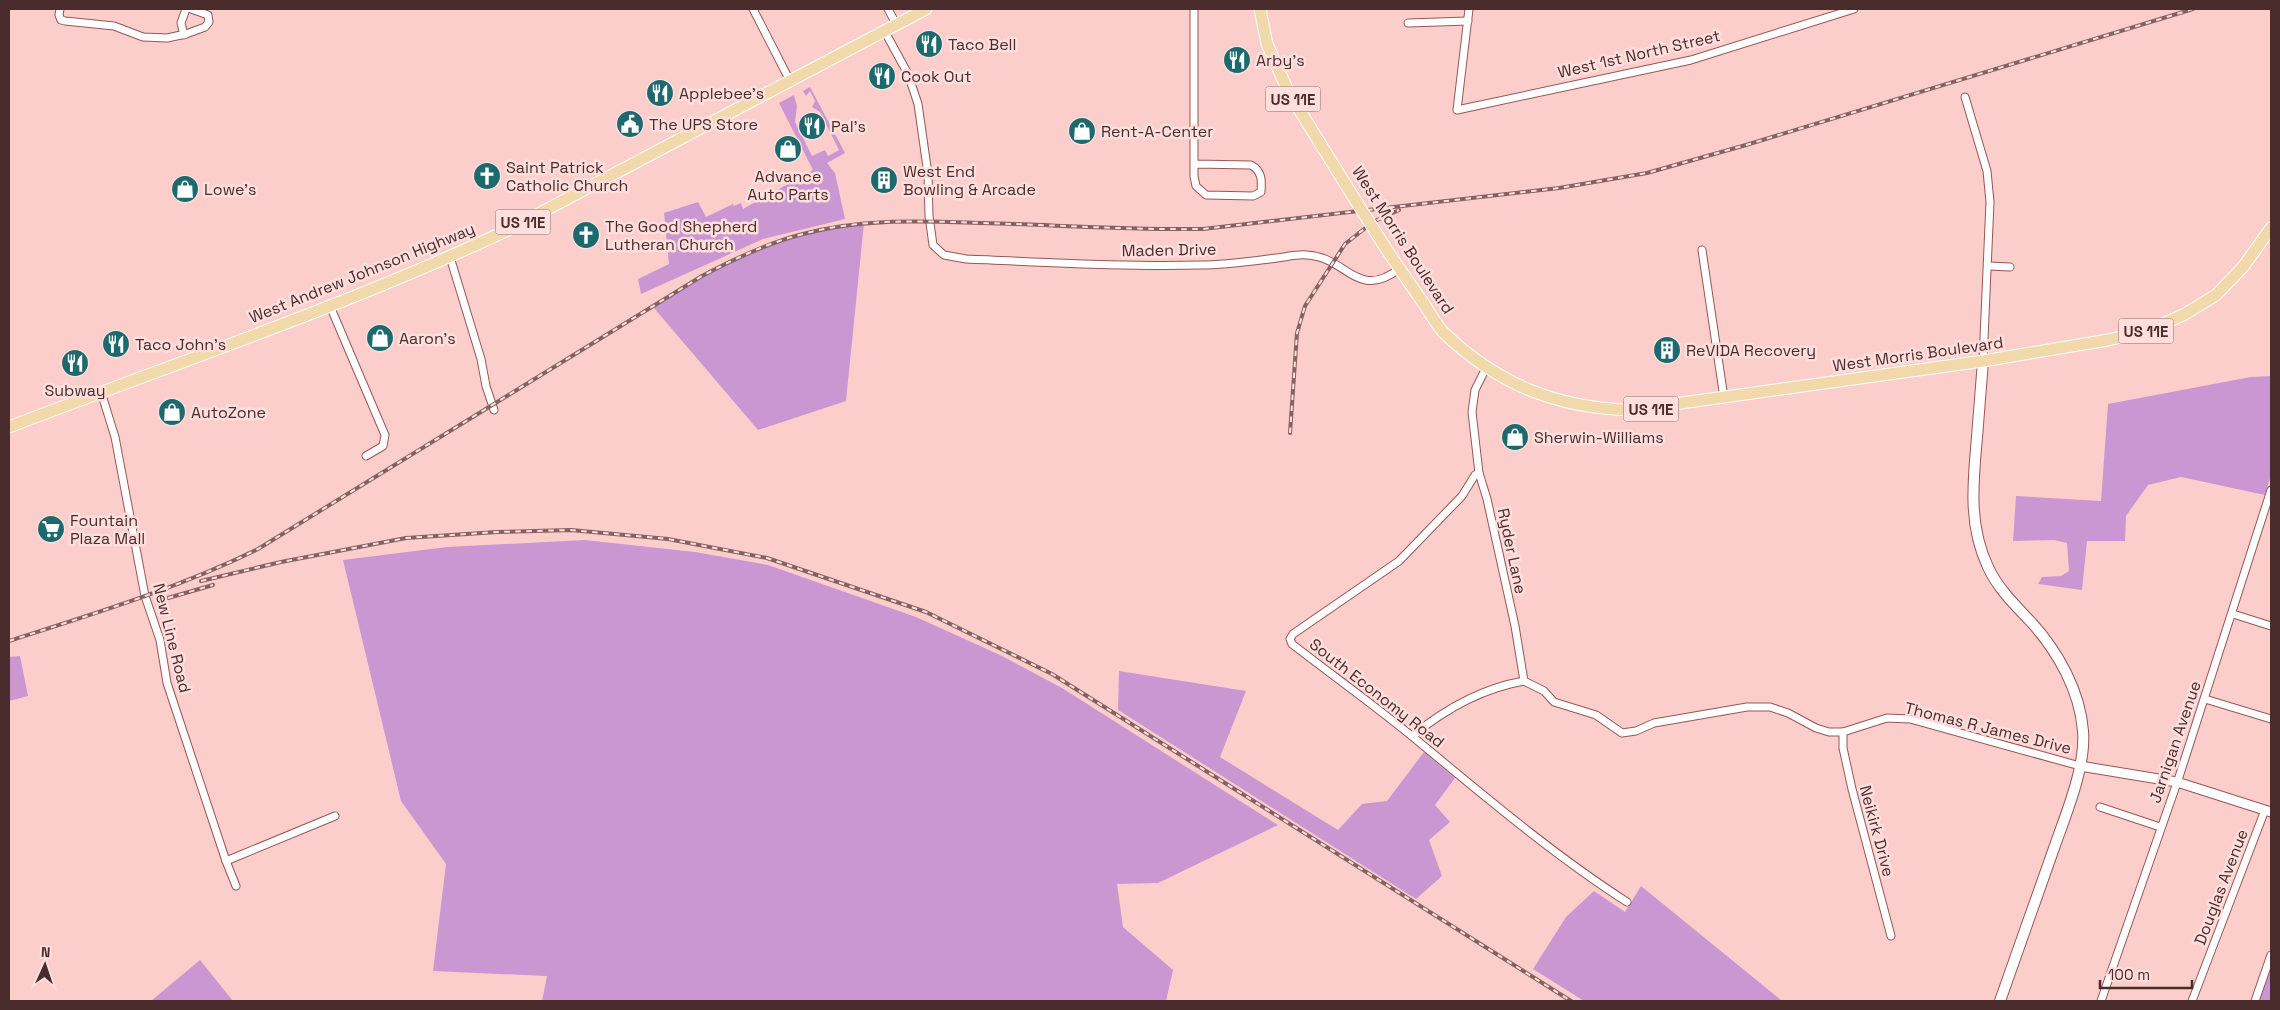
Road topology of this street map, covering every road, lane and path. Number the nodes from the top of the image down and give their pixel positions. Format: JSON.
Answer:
{"nodes":[{"id":1,"x":60,"y":9,"type":"edge"},
{"id":2,"x":186,"y":9,"type":"edge"},
{"id":3,"x":191,"y":9,"type":"edge"},
{"id":4,"x":753,"y":9,"type":"edge"},
{"id":5,"x":888,"y":9,"type":"edge"},
{"id":6,"x":926,"y":9,"type":"edge"},
{"id":7,"x":1194,"y":9,"type":"edge"},
{"id":8,"x":1260,"y":9,"type":"edge"},
{"id":9,"x":1469,"y":9,"type":"edge"},
{"id":10,"x":1854,"y":9,"type":"edge"},
{"id":11,"x":1468,"y":20,"type":"junction"},
{"id":12,"x":896,"y":24,"type":"junction"},
{"id":13,"x":1408,"y":24,"type":"dead end"},
{"id":14,"x":884,"y":30,"type":"junction"},
{"id":15,"x":184,"y":34,"type":"junction"},
{"id":16,"x":790,"y":81,"type":"junction"},
{"id":17,"x":1965,"y":97,"type":"dead end"},
{"id":18,"x":1195,"y":164,"type":"junction"},
{"id":19,"x":2271,"y":228,"type":"edge"},
{"id":20,"x":1702,"y":250,"type":"dead end"},
{"id":21,"x":450,"y":257,"type":"junction"},
{"id":22,"x":1989,"y":266,"type":"junction"},
{"id":23,"x":2010,"y":267,"type":"dead end"},
{"id":24,"x":1399,"y":269,"type":"junction"},
{"id":25,"x":330,"y":306,"type":"junction"},
{"id":26,"x":1982,"y":362,"type":"junction"},
{"id":27,"x":1486,"y":368,"type":"junction"},
{"id":28,"x":101,"y":392,"type":"junction"},
{"id":29,"x":1724,"y":398,"type":"junction"},
{"id":30,"x":494,"y":410,"type":"dead end"},
{"id":31,"x":9,"y":427,"type":"edge"},
{"id":32,"x":366,"y":456,"type":"dead end"},
{"id":33,"x":1479,"y":473,"type":"junction"},
{"id":34,"x":2271,"y":490,"type":"edge"},
{"id":35,"x":2233,"y":614,"type":"junction"},
{"id":36,"x":2271,"y":626,"type":"edge"},
{"id":37,"x":1524,"y":681,"type":"junction"},
{"id":38,"x":2205,"y":699,"type":"junction"},
{"id":39,"x":2271,"y":719,"type":"edge"},
{"id":40,"x":1843,"y":732,"type":"junction"},
{"id":41,"x":1412,"y":736,"type":"junction"},
{"id":42,"x":2080,"y":766,"type":"junction"},
{"id":43,"x":2177,"y":782,"type":"junction"},
{"id":44,"x":2100,"y":807,"type":"dead end"},
{"id":45,"x":2268,"y":811,"type":"edge"},
{"id":46,"x":336,"y":816,"type":"dead end"},
{"id":47,"x":2160,"y":826,"type":"junction"},
{"id":48,"x":226,"y":862,"type":"junction"},
{"id":49,"x":236,"y":886,"type":"dead end"},
{"id":50,"x":1627,"y":902,"type":"dead end"},
{"id":51,"x":1891,"y":936,"type":"dead end"},
{"id":52,"x":2271,"y":955,"type":"edge"},
{"id":53,"x":2000,"y":1001,"type":"edge"},
{"id":54,"x":2101,"y":1001,"type":"edge"},
{"id":55,"x":2192,"y":1001,"type":"edge"},
{"id":56,"x":2255,"y":1001,"type":"edge"}],
"edges":[{"from":1,"to":15,"type":"street"},
{"from":2,"to":15,"type":"street"},
{"from":3,"to":15,"type":"street"},
{"from":4,"to":16,"type":"street"},
{"from":5,"to":12,"type":"street"},
{"from":6,"to":12,"type":"main road","name":"West Andrew Johnson Highway","number":"US 11E"},
{"from":7,"to":18,"type":"street"},
{"from":8,"to":24,"type":"main road","name":"West Morris Boulevard","number":"US 11E","bridge":true},
{"from":9,"to":11,"type":"street"},
{"from":10,"to":11,"type":"street","name":"West 1st North Street"},
{"from":11,"to":13,"type":"street"},
{"from":12,"to":14,"type":"main road","name":"West Andrew Johnson Highway","number":"US 11E"},
{"from":14,"to":16,"type":"main road","name":"West Andrew Johnson Highway","number":"US 11E"},
{"from":14,"to":24,"type":"street","name":"Maden Drive"},
{"from":16,"to":21,"type":"main road","name":"West Andrew Johnson Highway","number":"US 11E"},
{"from":17,"to":22,"type":"street"},
{"from":18,"to":18,"type":"street"},
{"from":19,"to":26,"type":"main road","name":"West Morris Boulevard","number":"US 11E"},
{"from":20,"to":29,"type":"street"},
{"from":21,"to":25,"type":"main road","name":"West Andrew Johnson Highway","number":"US 11E"},
{"from":21,"to":30,"type":"street"},
{"from":22,"to":23,"type":"street"},
{"from":22,"to":26,"type":"street"},
{"from":24,"to":27,"type":"main road","name":"West Morris Boulevard","number":"US 11E"},
{"from":25,"to":28,"type":"main road","name":"West Andrew Johnson Highway","number":"US 11E"},
{"from":25,"to":32,"type":"street"},
{"from":26,"to":29,"type":"main road","name":"West Morris Boulevard","number":"US 11E"},
{"from":26,"to":42,"type":"main road"},
{"from":27,"to":29,"type":"main road","name":"West Morris Boulevard","number":"US 11E"},
{"from":27,"to":33,"type":"street","name":"Ryder Lane"},
{"from":28,"to":31,"type":"main road","name":"West Andrew Johnson Highway","number":"US 11E"},
{"from":28,"to":48,"type":"street","name":"New Line Road"},
{"from":33,"to":37,"type":"street","name":"Ryder Lane"},
{"from":33,"to":41,"type":"street","name":"South Economy Road"},
{"from":34,"to":35,"type":"street","name":"Jarnigan Avenue"},
{"from":35,"to":36,"type":"street"},
{"from":35,"to":38,"type":"street","name":"Jarnigan Avenue"},
{"from":37,"to":40,"type":"street","name":"Thomas R James Drive"},
{"from":37,"to":41,"type":"street"},
{"from":38,"to":39,"type":"street"},
{"from":38,"to":43,"type":"street","name":"Jarnigan Avenue"},
{"from":40,"to":42,"type":"street","name":"Thomas R James Drive"},
{"from":40,"to":51,"type":"street","name":"Neikirk Drive"},
{"from":41,"to":50,"type":"street","name":"South Economy Road"},
{"from":42,"to":43,"type":"street"},
{"from":42,"to":53,"type":"main road"},
{"from":43,"to":45,"type":"street"},
{"from":43,"to":47,"type":"street","name":"Jarnigan Avenue"},
{"from":44,"to":47,"type":"street"},
{"from":45,"to":55,"type":"street","name":"Douglas Avenue"},
{"from":46,"to":48,"type":"street"},
{"from":47,"to":54,"type":"street","name":"Jarnigan Avenue"},
{"from":48,"to":49,"type":"street","name":"New Line Road"},
{"from":52,"to":56,"type":"street"}]}
